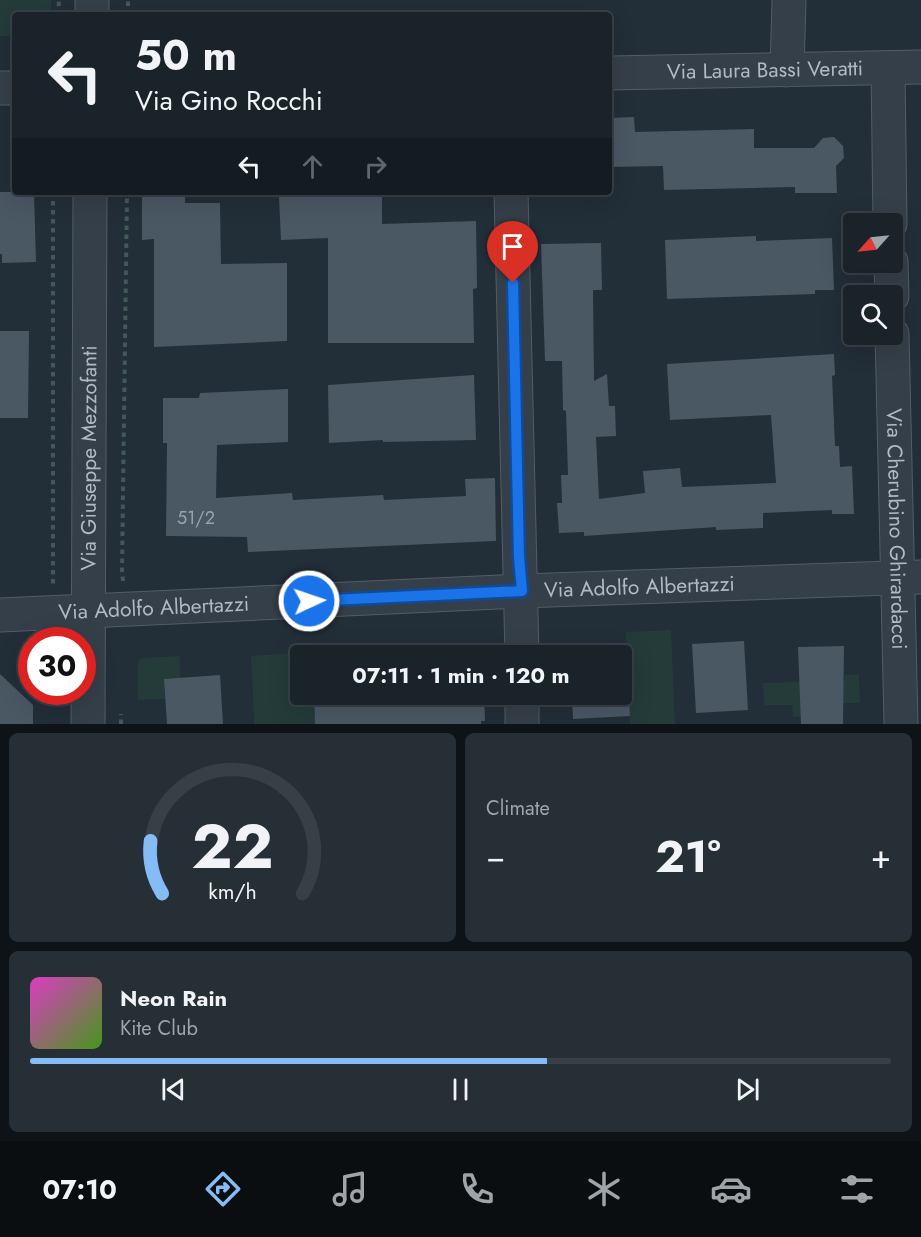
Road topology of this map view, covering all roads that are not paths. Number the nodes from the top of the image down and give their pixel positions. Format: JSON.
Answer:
{"nodes":[{"id":1,"x":789,"y":0,"type":"edge"},
{"id":2,"x":921,"y":67,"type":"edge"},
{"id":3,"x":888,"y":68,"type":"junction"},
{"id":4,"x":787,"y":70,"type":"junction"},
{"id":5,"x":612,"y":73,"type":"edge"},
{"id":6,"x":90,"y":195,"type":"edge"},
{"id":7,"x":511,"y":195,"type":"edge"},
{"id":8,"x":890,"y":213,"type":"edge"},
{"id":9,"x":893,"y":345,"type":"edge"},
{"id":10,"x":909,"y":578,"type":"edge"},
{"id":11,"x":522,"y":591,"type":"junction"},
{"id":12,"x":89,"y":611,"type":"junction"},
{"id":13,"x":0,"y":615,"type":"edge"},
{"id":14,"x":522,"y":645,"type":"edge"},
{"id":15,"x":522,"y":705,"type":"edge"},
{"id":16,"x":88,"y":724,"type":"edge"},
{"id":17,"x":522,"y":724,"type":"edge"},
{"id":18,"x":901,"y":724,"type":"edge"}],
"edges":[{"from":1,"to":4,"type":"street"},
{"from":2,"to":3,"type":"street","name":"Via Laura Bassi Veratti"},
{"from":3,"to":4,"type":"street","name":"Via Laura Bassi Veratti"},
{"from":3,"to":8,"type":"street"},
{"from":4,"to":5,"type":"street","name":"Via Laura Bassi Veratti"},
{"from":6,"to":12,"type":"street","name":"Via Giuseppe Mezzofanti"},
{"from":7,"to":11,"type":"street"},
{"from":9,"to":10,"type":"street","name":"Via Cherubino Ghirardacci"},
{"from":10,"to":11,"type":"street","name":"Via Adolfo Albertazzi"},
{"from":10,"to":18,"type":"street","name":"Via Cherubino Ghirardacci"},
{"from":11,"to":12,"type":"street","name":"Via Adolfo Albertazzi"},
{"from":11,"to":14,"type":"street"},
{"from":12,"to":13,"type":"street","name":"Via Adolfo Albertazzi"},
{"from":12,"to":16,"type":"street","name":"Via Giuseppe Mezzofanti"},
{"from":15,"to":17,"type":"street"}]}
